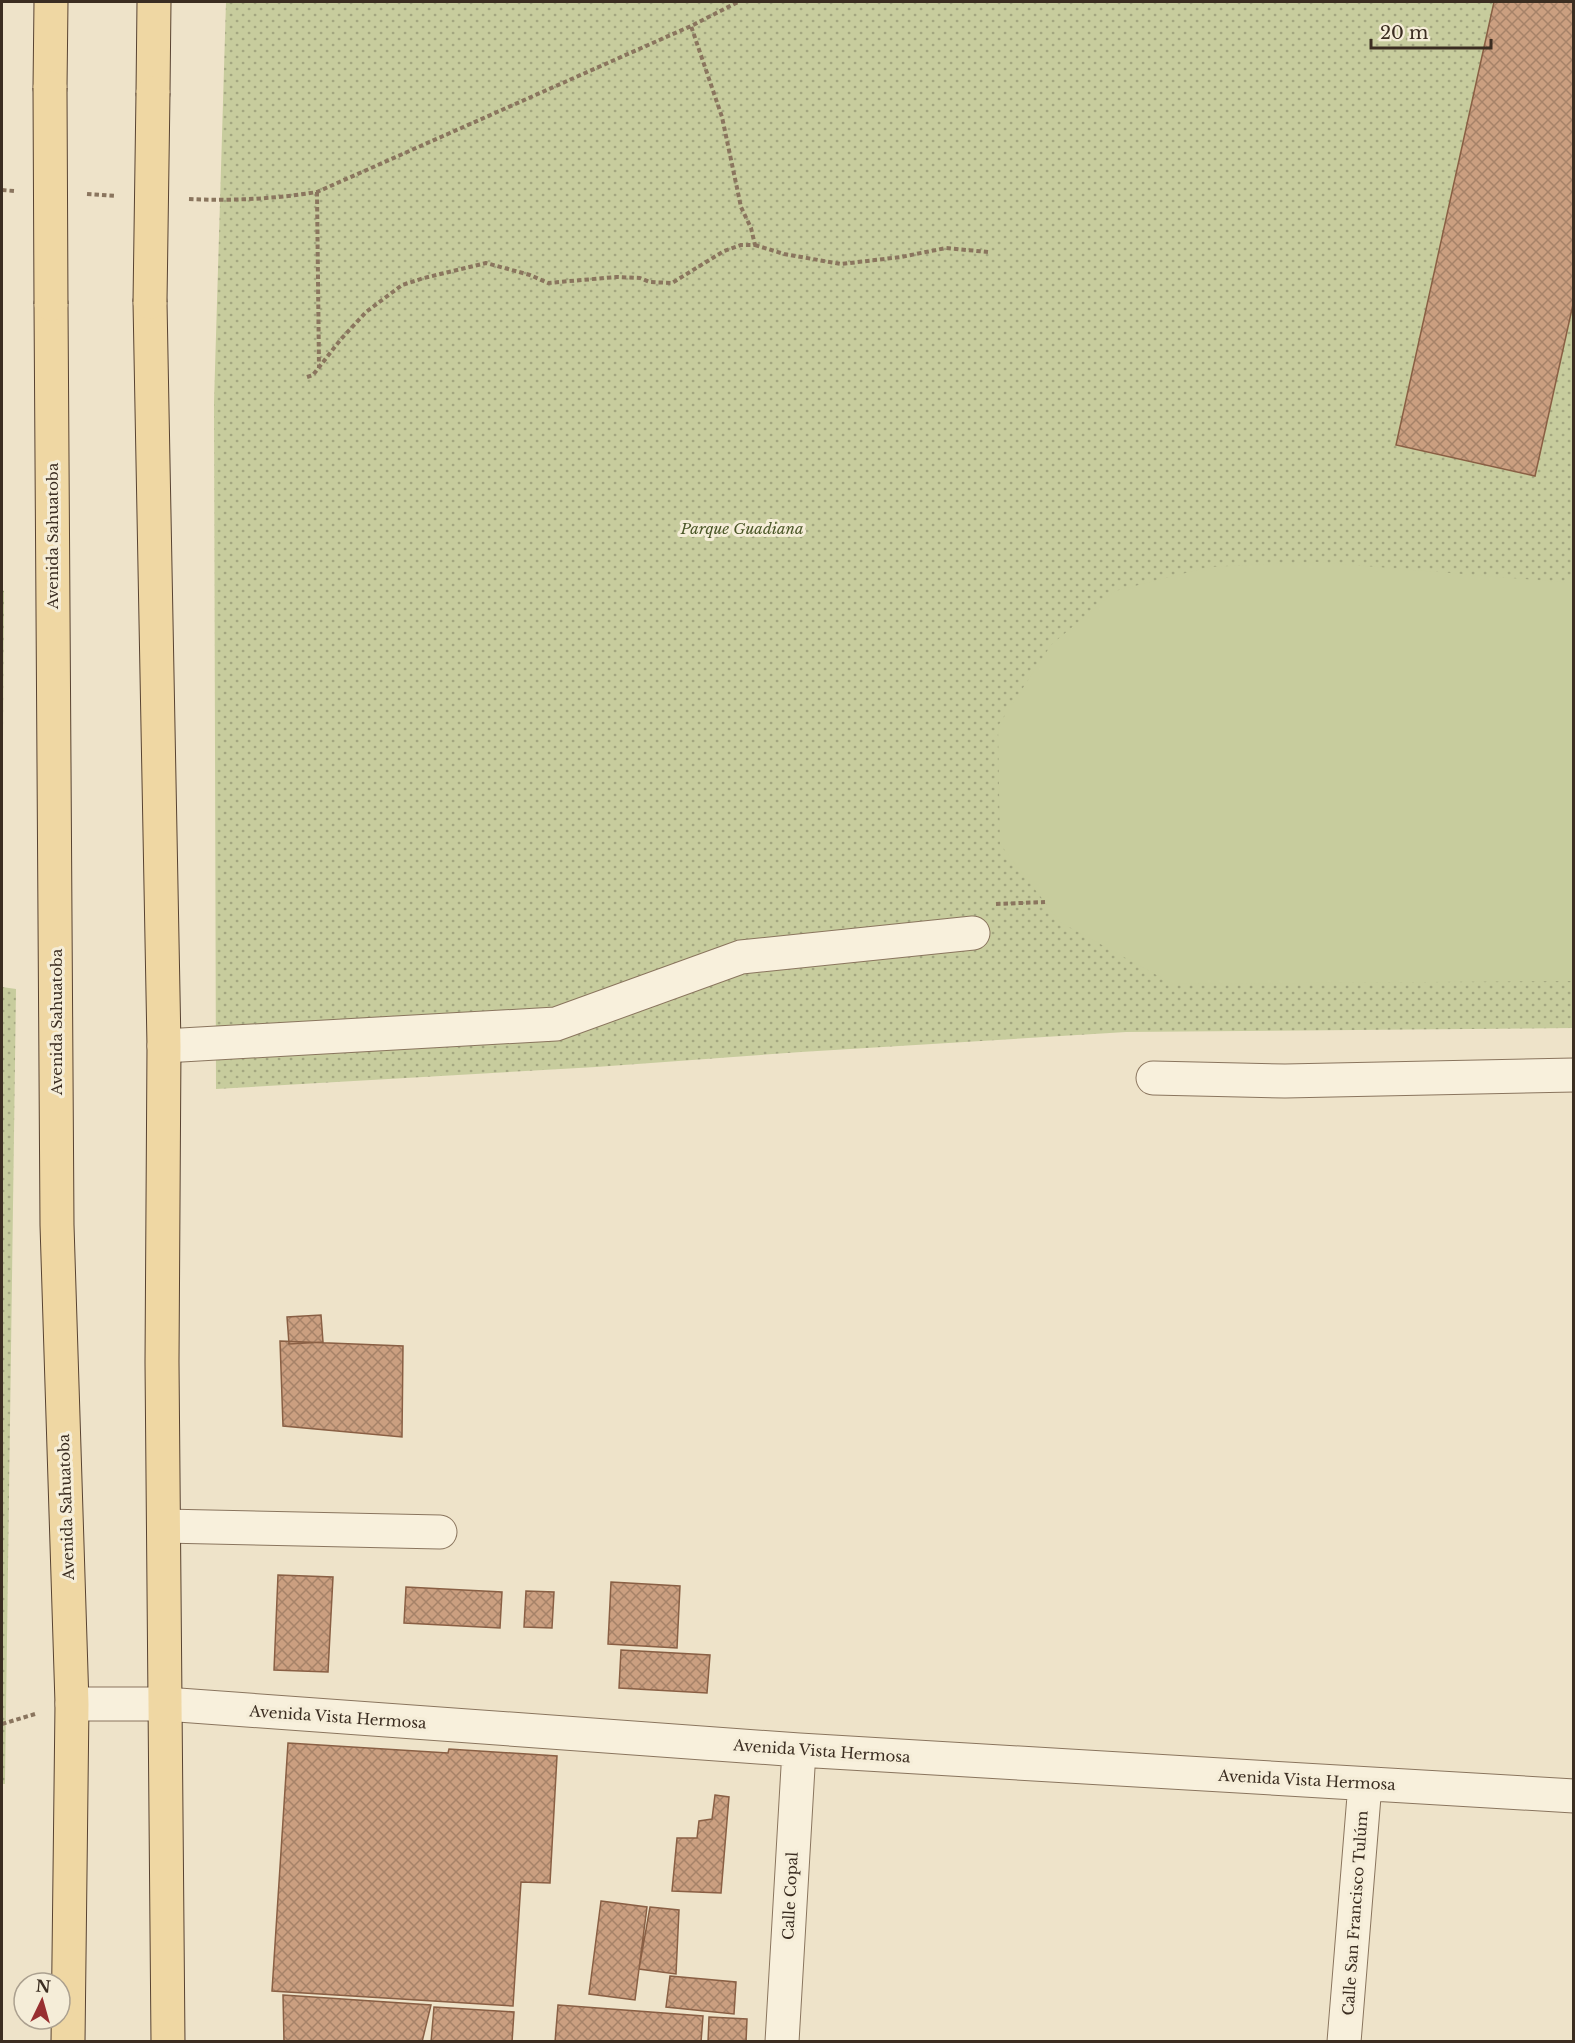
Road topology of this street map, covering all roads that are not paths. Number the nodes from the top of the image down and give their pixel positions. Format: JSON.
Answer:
{"nodes":[{"id":1,"x":51,"y":2,"type":"edge"},
{"id":2,"x":154,"y":2,"type":"edge"},
{"id":3,"x":973,"y":933,"type":"dead end"},
{"id":4,"x":164,"y":1046,"type":"junction"},
{"id":5,"x":1574,"y":1075,"type":"edge"},
{"id":6,"x":1153,"y":1078,"type":"dead end"},
{"id":7,"x":164,"y":1526,"type":"junction"},
{"id":8,"x":440,"y":1532,"type":"dead end"},
{"id":9,"x":72,"y":1704,"type":"junction"},
{"id":10,"x":165,"y":1704,"type":"junction"},
{"id":11,"x":799,"y":1750,"type":"junction"},
{"id":12,"x":1365,"y":1784,"type":"junction"},
{"id":13,"x":1574,"y":1796,"type":"edge"},
{"id":14,"x":68,"y":2042,"type":"edge"},
{"id":15,"x":168,"y":2042,"type":"edge"},
{"id":16,"x":782,"y":2042,"type":"edge"},
{"id":17,"x":1344,"y":2042,"type":"edge"}],
"edges":[{"from":1,"to":9,"type":"main road","name":"Avenida Sahuatoba","bridge":true},
{"from":2,"to":4,"type":"main road","bridge":true},
{"from":3,"to":4,"type":"street"},
{"from":4,"to":7,"type":"main road"},
{"from":5,"to":6,"type":"street"},
{"from":7,"to":8,"type":"street"},
{"from":7,"to":10,"type":"main road"},
{"from":9,"to":10,"type":"street","name":"Avenida Vista Hermosa"},
{"from":9,"to":14,"type":"main road","name":"Avenida Sahuatoba"},
{"from":10,"to":11,"type":"street","name":"Avenida Vista Hermosa"},
{"from":10,"to":15,"type":"main road"},
{"from":11,"to":12,"type":"street","name":"Avenida Vista Hermosa"},
{"from":11,"to":16,"type":"street","name":"Calle Copal"},
{"from":12,"to":13,"type":"street","name":"Avenida Vista Hermosa"},
{"from":12,"to":17,"type":"street","name":"Calle San Francisco Tulúm"}]}
